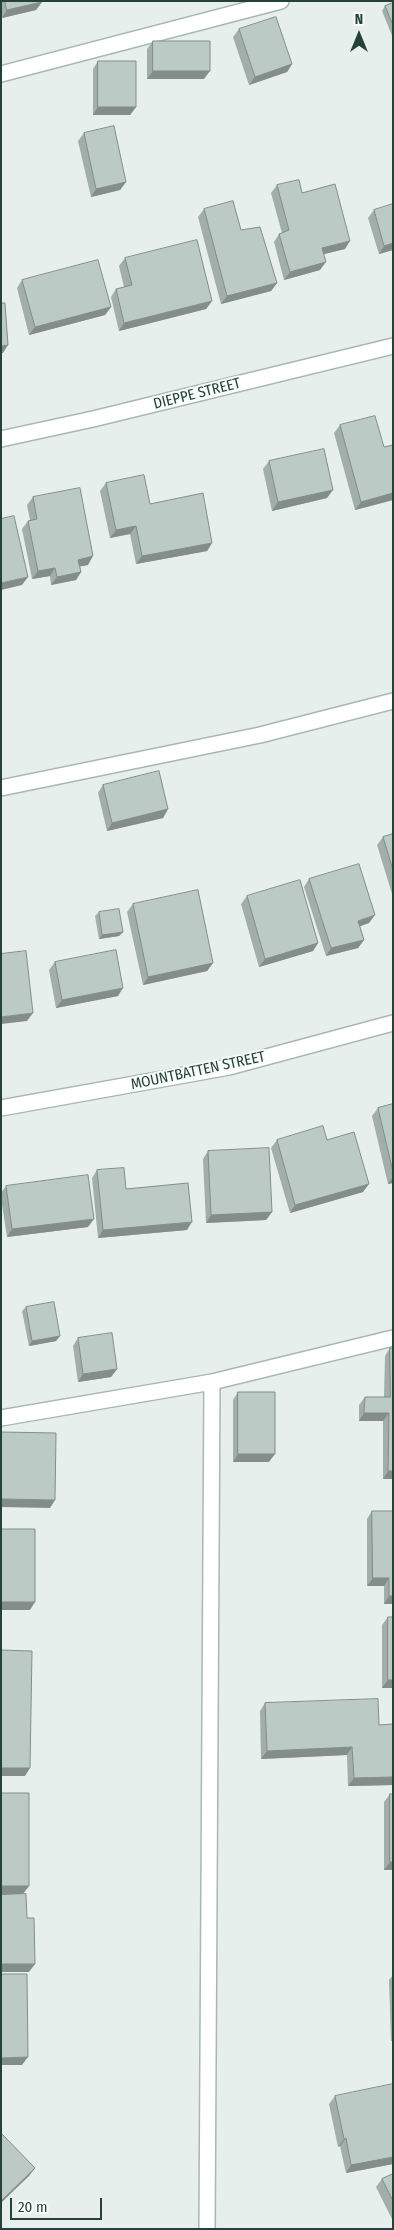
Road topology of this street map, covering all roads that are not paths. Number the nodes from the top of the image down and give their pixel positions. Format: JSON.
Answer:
{"nodes":[{"id":1,"x":281,"y":1,"type":"edge"},
{"id":2,"x":1,"y":74,"type":"edge"},
{"id":3,"x":393,"y":346,"type":"edge"},
{"id":4,"x":1,"y":439,"type":"edge"},
{"id":5,"x":393,"y":701,"type":"edge"},
{"id":6,"x":1,"y":788,"type":"edge"},
{"id":7,"x":393,"y":1023,"type":"edge"},
{"id":8,"x":1,"y":1108,"type":"edge"},
{"id":9,"x":393,"y":1338,"type":"edge"},
{"id":10,"x":212,"y":1382,"type":"junction"},
{"id":11,"x":1,"y":1418,"type":"edge"},
{"id":12,"x":207,"y":2229,"type":"edge"}],
"edges":[{"from":1,"to":2,"type":"street"},
{"from":3,"to":4,"type":"street","name":"DIEPPE STREET"},
{"from":5,"to":6,"type":"street"},
{"from":7,"to":8,"type":"street","name":"MOUNTBATTEN STREET"},
{"from":9,"to":10,"type":"street"},
{"from":10,"to":11,"type":"street"},
{"from":10,"to":12,"type":"street"}]}
